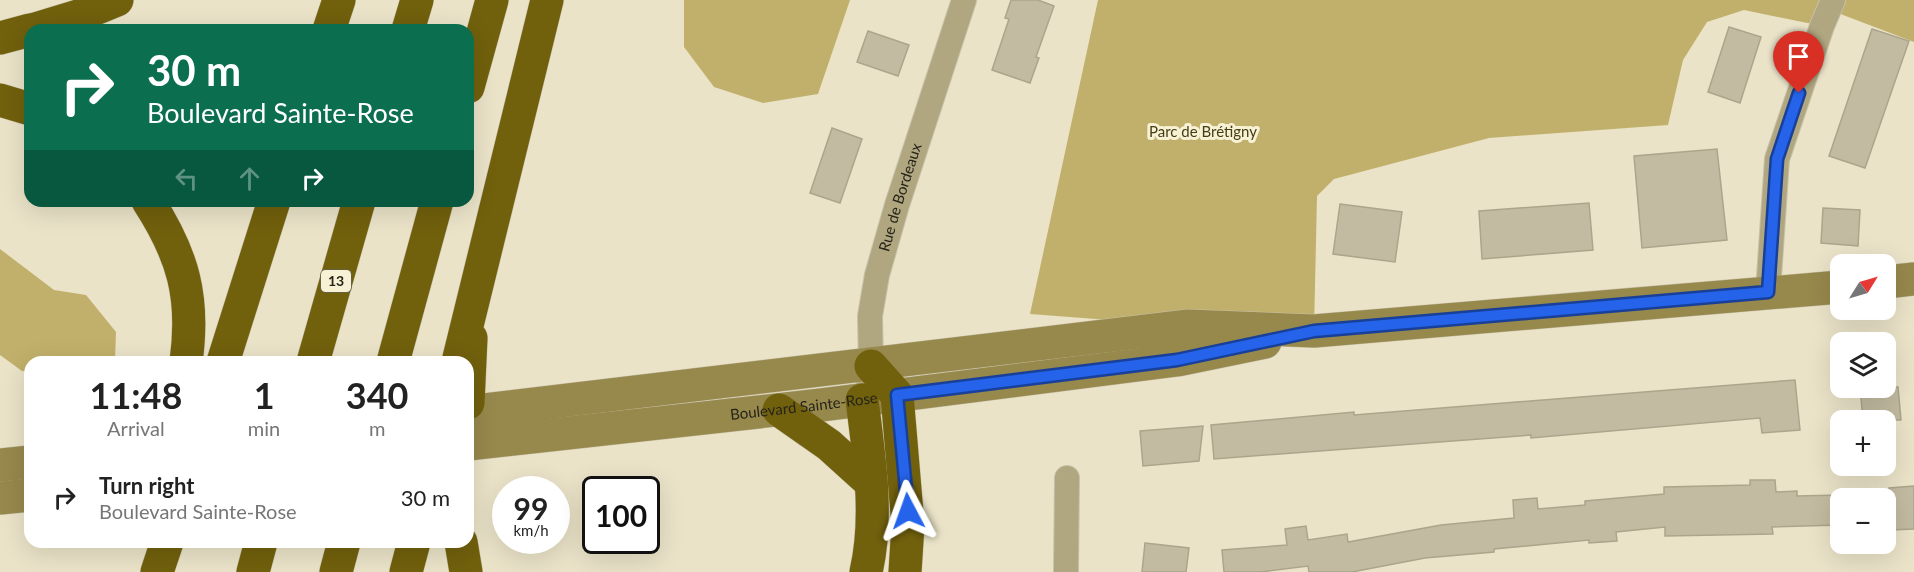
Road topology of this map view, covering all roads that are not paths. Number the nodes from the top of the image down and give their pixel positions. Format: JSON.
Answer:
{"nodes":[{"id":1,"x":117,"y":0,"type":"edge"},
{"id":2,"x":339,"y":0,"type":"edge"},
{"id":3,"x":417,"y":0,"type":"edge"},
{"id":4,"x":492,"y":0,"type":"edge"},
{"id":5,"x":547,"y":0,"type":"edge"},
{"id":6,"x":964,"y":0,"type":"edge"},
{"id":7,"x":1833,"y":0,"type":"edge"},
{"id":8,"x":51,"y":24,"type":"edge"},
{"id":9,"x":331,"y":24,"type":"edge"},
{"id":10,"x":410,"y":24,"type":"edge"},
{"id":11,"x":24,"y":32,"type":"edge"},
{"id":12,"x":0,"y":38,"type":"edge"},
{"id":13,"x":474,"y":65,"type":"edge"},
{"id":14,"x":0,"y":100,"type":"edge"},
{"id":15,"x":24,"y":107,"type":"edge"},
{"id":16,"x":152,"y":207,"type":"edge"},
{"id":17,"x":272,"y":207,"type":"edge"},
{"id":18,"x":357,"y":207,"type":"edge"},
{"id":19,"x":435,"y":207,"type":"edge"},
{"id":20,"x":1914,"y":279,"type":"edge"},
{"id":21,"x":1896,"y":281,"type":"edge"},
{"id":22,"x":1830,"y":287,"type":"edge"},
{"id":23,"x":1768,"y":292,"type":"junction"},
{"id":24,"x":473,"y":300,"type":"junction"},
{"id":25,"x":1314,"y":331,"type":"junction"},
{"id":26,"x":187,"y":356,"type":"edge"},
{"id":27,"x":225,"y":356,"type":"edge"},
{"id":28,"x":315,"y":356,"type":"edge"},
{"id":29,"x":395,"y":356,"type":"edge"},
{"id":30,"x":459,"y":356,"type":"edge"},
{"id":31,"x":470,"y":356,"type":"edge"},
{"id":32,"x":871,"y":366,"type":"junction"},
{"id":33,"x":897,"y":395,"type":"junction"},
{"id":34,"x":862,"y":400,"type":"junction"},
{"id":35,"x":779,"y":410,"type":"junction"},
{"id":36,"x":474,"y":411,"type":"edge"},
{"id":37,"x":474,"y":443,"type":"edge"},
{"id":38,"x":24,"y":463,"type":"edge"},
{"id":39,"x":0,"y":465,"type":"edge"},
{"id":40,"x":1067,"y":478,"type":"dead end"},
{"id":41,"x":871,"y":483,"type":"junction"},
{"id":42,"x":24,"y":496,"type":"edge"},
{"id":43,"x":0,"y":498,"type":"edge"},
{"id":44,"x":153,"y":548,"type":"edge"},
{"id":45,"x":165,"y":548,"type":"edge"},
{"id":46,"x":259,"y":548,"type":"edge"},
{"id":47,"x":342,"y":548,"type":"edge"},
{"id":48,"x":412,"y":548,"type":"edge"},
{"id":49,"x":462,"y":548,"type":"edge"},
{"id":50,"x":148,"y":572,"type":"edge"},
{"id":51,"x":157,"y":572,"type":"edge"},
{"id":52,"x":253,"y":572,"type":"edge"},
{"id":53,"x":336,"y":572,"type":"edge"},
{"id":54,"x":406,"y":572,"type":"edge"},
{"id":55,"x":466,"y":572,"type":"edge"},
{"id":56,"x":866,"y":572,"type":"edge"},
{"id":57,"x":905,"y":572,"type":"edge"},
{"id":58,"x":1066,"y":572,"type":"edge"}],
"edges":[{"from":1,"to":8,"type":"highway"},
{"from":2,"to":9,"type":"highway"},
{"from":3,"to":10,"type":"highway"},
{"from":4,"to":13,"type":"highway"},
{"from":5,"to":24,"type":"highway"},
{"from":6,"to":32,"type":"street","name":"Rue de Bordeaux"},
{"from":7,"to":23,"type":"street"},
{"from":11,"to":12,"type":"highway"},
{"from":14,"to":15,"type":"highway"},
{"from":16,"to":26,"type":"highway"},
{"from":17,"to":27,"type":"highway"},
{"from":18,"to":28,"type":"highway","number":"13"},
{"from":19,"to":29,"type":"highway"},
{"from":20,"to":21,"type":"street"},
{"from":22,"to":23,"type":"street","name":"Boulevard Sainte-Rose"},
{"from":23,"to":25,"type":"street","name":"Boulevard Sainte-Rose"},
{"from":24,"to":30,"type":"highway"},
{"from":24,"to":31,"type":"highway"},
{"from":25,"to":32,"type":"street","name":"Boulevard Sainte-Rose"},
{"from":25,"to":33,"type":"street","name":"Boulevard Sainte-Rose"},
{"from":32,"to":33,"type":"highway"},
{"from":32,"to":34,"type":"street","name":"Rue de Bordeaux"},
{"from":32,"to":36,"type":"street","name":"Boulevard Sainte-Rose"},
{"from":33,"to":34,"type":"street","name":"Boulevard Sainte-Rose"},
{"from":33,"to":57,"type":"highway"},
{"from":34,"to":35,"type":"street","name":"Boulevard Sainte-Rose"},
{"from":34,"to":41,"type":"highway"},
{"from":35,"to":37,"type":"street","name":"Boulevard Sainte-Rose"},
{"from":35,"to":41,"type":"highway"},
{"from":38,"to":39,"type":"street"},
{"from":40,"to":58,"type":"street"},
{"from":41,"to":56,"type":"highway"},
{"from":42,"to":43,"type":"street"},
{"from":44,"to":50,"type":"highway"},
{"from":45,"to":51,"type":"highway"},
{"from":46,"to":52,"type":"highway"},
{"from":47,"to":53,"type":"highway"},
{"from":48,"to":54,"type":"highway"},
{"from":49,"to":55,"type":"highway"}]}
